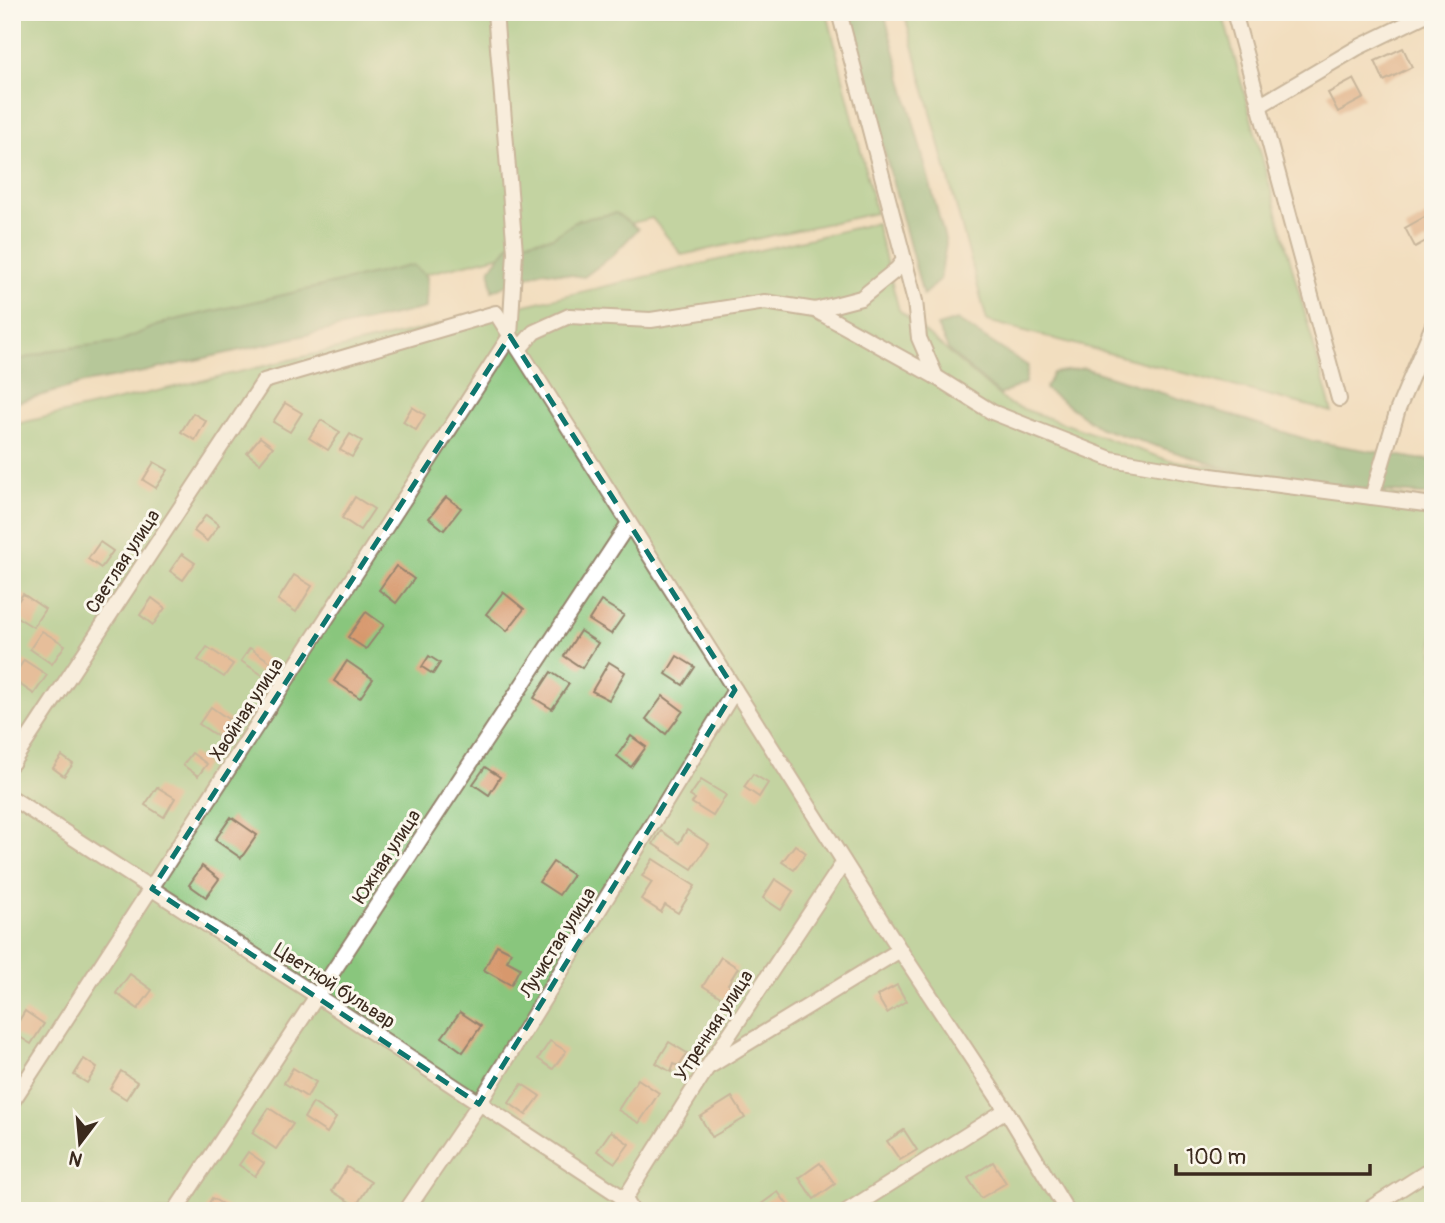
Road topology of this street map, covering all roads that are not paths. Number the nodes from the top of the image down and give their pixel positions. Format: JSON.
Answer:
{"nodes":[{"id":1,"x":495,"y":12,"type":"edge"},
{"id":2,"x":839,"y":12,"type":"edge"},
{"id":3,"x":1234,"y":12,"type":"edge"},
{"id":4,"x":1431,"y":12,"type":"edge"},
{"id":5,"x":1259,"y":106,"type":"junction"},
{"id":6,"x":904,"y":260,"type":"junction"},
{"id":7,"x":815,"y":310,"type":"junction"},
{"id":8,"x":1433,"y":325,"type":"edge"},
{"id":9,"x":510,"y":336,"type":"junction"},
{"id":10,"x":519,"y":349,"type":"junction"},
{"id":11,"x":936,"y":377,"type":"junction"},
{"id":12,"x":1339,"y":400,"type":"dead end"},
{"id":13,"x":1372,"y":497,"type":"junction"},
{"id":14,"x":1433,"y":505,"type":"edge"},
{"id":15,"x":629,"y":523,"type":"junction"},
{"id":16,"x":735,"y":690,"type":"junction"},
{"id":17,"x":12,"y":763,"type":"edge"},
{"id":18,"x":12,"y":798,"type":"edge"},
{"id":19,"x":844,"y":862,"type":"junction"},
{"id":20,"x":152,"y":889,"type":"junction"},
{"id":21,"x":900,"y":950,"type":"junction"},
{"id":22,"x":317,"y":996,"type":"junction"},
{"id":23,"x":707,"y":1068,"type":"junction"},
{"id":24,"x":12,"y":1102,"type":"edge"},
{"id":25,"x":479,"y":1104,"type":"junction"},
{"id":26,"x":1006,"y":1110,"type":"junction"},
{"id":27,"x":1433,"y":1168,"type":"edge"},
{"id":28,"x":625,"y":1207,"type":"edge"},
{"id":29,"x":174,"y":1211,"type":"edge"},
{"id":30,"x":406,"y":1211,"type":"edge"},
{"id":31,"x":847,"y":1211,"type":"edge"},
{"id":32,"x":1067,"y":1211,"type":"edge"},
{"id":33,"x":1366,"y":1211,"type":"edge"}],
"edges":[{"from":1,"to":9,"type":"street"},
{"from":2,"to":6,"type":"street"},
{"from":3,"to":5,"type":"street"},
{"from":4,"to":5,"type":"street"},
{"from":5,"to":12,"type":"street"},
{"from":6,"to":7,"type":"street"},
{"from":6,"to":11,"type":"street"},
{"from":7,"to":10,"type":"street"},
{"from":7,"to":11,"type":"street"},
{"from":8,"to":13,"type":"street"},
{"from":9,"to":10,"type":"street"},
{"from":9,"to":17,"type":"street","name":"Светлая улица"},
{"from":9,"to":20,"type":"street","name":"Хвойная улица"},
{"from":10,"to":15,"type":"street"},
{"from":11,"to":13,"type":"street"},
{"from":13,"to":14,"type":"street"},
{"from":15,"to":16,"type":"street"},
{"from":15,"to":22,"type":"street","name":"Южная улица"},
{"from":16,"to":19,"type":"street"},
{"from":16,"to":25,"type":"street","name":"Лучистая улица"},
{"from":18,"to":20,"type":"street","name":"Цветной бульвар"},
{"from":19,"to":21,"type":"street"},
{"from":19,"to":23,"type":"street","name":"Утренняя улица"},
{"from":20,"to":22,"type":"street","name":"Цветной бульвар"},
{"from":20,"to":24,"type":"street","name":"Хвойная улица"},
{"from":21,"to":23,"type":"street"},
{"from":21,"to":26,"type":"street"},
{"from":22,"to":25,"type":"street","name":"Цветной бульвар"},
{"from":22,"to":29,"type":"street","name":"Южная улица"},
{"from":23,"to":28,"type":"street","name":"Утренняя улица"},
{"from":25,"to":28,"type":"street","name":"Цветной бульвар"},
{"from":25,"to":30,"type":"street","name":"Лучистая улица"},
{"from":26,"to":31,"type":"street"},
{"from":26,"to":32,"type":"street"},
{"from":27,"to":33,"type":"street"}]}
